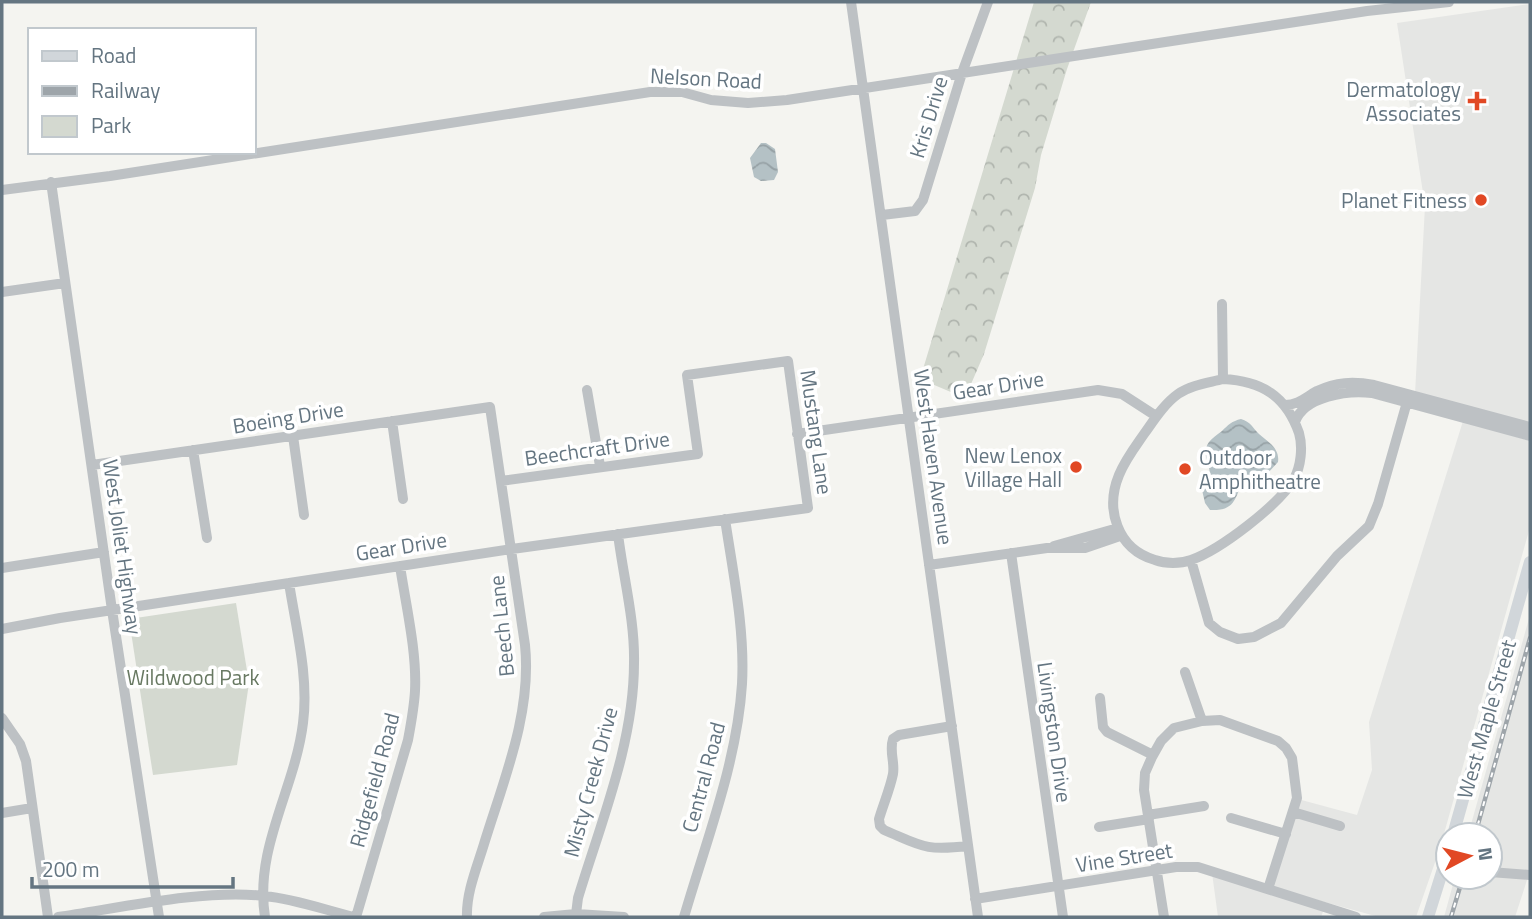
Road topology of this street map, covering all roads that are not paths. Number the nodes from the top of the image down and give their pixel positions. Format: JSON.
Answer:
{"nodes":[{"id":1,"x":851,"y":2,"type":"edge"},
{"id":2,"x":988,"y":2,"type":"edge"},
{"id":3,"x":1449,"y":2,"type":"edge"},
{"id":4,"x":1367,"y":6,"type":"edge"},
{"id":5,"x":962,"y":73,"type":"junction"},
{"id":6,"x":864,"y":88,"type":"junction"},
{"id":7,"x":256,"y":153,"type":"edge"},
{"id":8,"x":251,"y":154,"type":"edge"},
{"id":9,"x":51,"y":182,"type":"junction"},
{"id":10,"x":2,"y":190,"type":"edge"},
{"id":11,"x":882,"y":215,"type":"junction"},
{"id":12,"x":65,"y":283,"type":"junction"},
{"id":13,"x":2,"y":292,"type":"edge"},
{"id":14,"x":1222,"y":304,"type":"dead end"},
{"id":15,"x":1223,"y":379,"type":"junction"},
{"id":16,"x":587,"y":390,"type":"dead end"},
{"id":17,"x":1408,"y":399,"type":"junction"},
{"id":18,"x":1285,"y":405,"type":"junction"},
{"id":19,"x":489,"y":407,"type":"joint"},
{"id":20,"x":1156,"y":416,"type":"junction"},
{"id":21,"x":910,"y":418,"type":"junction"},
{"id":22,"x":391,"y":421,"type":"junction"},
{"id":23,"x":1295,"y":422,"type":"junction"},
{"id":24,"x":1530,"y":427,"type":"edge"},
{"id":25,"x":797,"y":434,"type":"junction"},
{"id":26,"x":293,"y":436,"type":"junction"},
{"id":27,"x":1530,"y":436,"type":"edge"},
{"id":28,"x":193,"y":450,"type":"junction"},
{"id":29,"x":698,"y":454,"type":"joint"},
{"id":30,"x":92,"y":465,"type":"junction"},
{"id":31,"x":600,"y":466,"type":"junction"},
{"id":32,"x":501,"y":481,"type":"junction"},
{"id":33,"x":403,"y":499,"type":"dead end"},
{"id":34,"x":808,"y":508,"type":"joint"},
{"id":35,"x":304,"y":515,"type":"dead end"},
{"id":36,"x":725,"y":519,"type":"junction"},
{"id":37,"x":1119,"y":532,"type":"junction"},
{"id":38,"x":618,"y":534,"type":"junction"},
{"id":39,"x":207,"y":538,"type":"dead end"},
{"id":40,"x":512,"y":549,"type":"junction"},
{"id":41,"x":104,"y":552,"type":"junction"},
{"id":42,"x":1011,"y":553,"type":"junction"},
{"id":43,"x":1191,"y":560,"type":"junction"},
{"id":44,"x":1530,"y":562,"type":"edge"},
{"id":45,"x":929,"y":565,"type":"junction"},
{"id":46,"x":400,"y":566,"type":"junction"},
{"id":47,"x":2,"y":568,"type":"edge"},
{"id":48,"x":289,"y":583,"type":"junction"},
{"id":49,"x":112,"y":610,"type":"junction"},
{"id":50,"x":2,"y":629,"type":"edge"},
{"id":51,"x":1185,"y":672,"type":"dead end"},
{"id":52,"x":1100,"y":698,"type":"dead end"},
{"id":53,"x":2,"y":718,"type":"edge"},
{"id":54,"x":1202,"y":721,"type":"junction"},
{"id":55,"x":952,"y":726,"type":"junction"},
{"id":56,"x":1153,"y":755,"type":"junction"},
{"id":57,"x":1204,"y":806,"type":"dead end"},
{"id":58,"x":32,"y":808,"type":"junction"},
{"id":59,"x":1293,"y":812,"type":"junction"},
{"id":60,"x":2,"y":813,"type":"edge"},
{"id":61,"x":1148,"y":817,"type":"junction"},
{"id":62,"x":1231,"y":818,"type":"dead end"},
{"id":63,"x":1457,"y":821,"type":"edge"},
{"id":64,"x":1340,"y":826,"type":"dead end"},
{"id":65,"x":1099,"y":827,"type":"dead end"},
{"id":66,"x":1286,"y":834,"type":"junction"},
{"id":67,"x":968,"y":846,"type":"junction"},
{"id":68,"x":1157,"y":871,"type":"junction"},
{"id":69,"x":1504,"y":873,"type":"edge"},
{"id":70,"x":1530,"y":875,"type":"edge"},
{"id":71,"x":1058,"y":887,"type":"junction"},
{"id":72,"x":1268,"y":889,"type":"junction"},
{"id":73,"x":1437,"y":891,"type":"edge"},
{"id":74,"x":264,"y":896,"type":"junction"},
{"id":75,"x":975,"y":899,"type":"junction"},
{"id":76,"x":157,"y":903,"type":"junction"},
{"id":77,"x":576,"y":914,"type":"junction"},
{"id":78,"x":48,"y":917,"type":"edge"},
{"id":79,"x":58,"y":917,"type":"edge"},
{"id":80,"x":159,"y":917,"type":"edge"},
{"id":81,"x":265,"y":917,"type":"edge"},
{"id":82,"x":355,"y":917,"type":"edge"},
{"id":83,"x":467,"y":917,"type":"edge"},
{"id":84,"x":544,"y":917,"type":"edge"},
{"id":85,"x":624,"y":917,"type":"edge"},
{"id":86,"x":684,"y":917,"type":"edge"},
{"id":87,"x":978,"y":917,"type":"edge"},
{"id":88,"x":1063,"y":917,"type":"edge"},
{"id":89,"x":1164,"y":917,"type":"edge"},
{"id":90,"x":1356,"y":917,"type":"edge"},
{"id":91,"x":1428,"y":917,"type":"edge"}],
"edges":[{"from":1,"to":6,"type":"street","name":"West Haven Avenue"},
{"from":2,"to":5,"type":"street","name":"Kris Drive"},
{"from":3,"to":4,"type":"street","name":"Nelson Road"},
{"from":4,"to":5,"type":"street","name":"Nelson Road"},
{"from":5,"to":6,"type":"street","name":"Nelson Road"},
{"from":5,"to":11,"type":"street","name":"Kris Drive"},
{"from":6,"to":7,"type":"street","name":"Nelson Road"},
{"from":6,"to":11,"type":"street","name":"West Haven Avenue"},
{"from":8,"to":9,"type":"street","name":"Nelson Road"},
{"from":9,"to":10,"type":"street","name":"Nelson Road"},
{"from":9,"to":12,"type":"street","name":"West Joliet Highway"},
{"from":11,"to":21,"type":"street","name":"West Haven Avenue"},
{"from":12,"to":13,"type":"street"},
{"from":12,"to":30,"type":"street","name":"West Joliet Highway"},
{"from":14,"to":15,"type":"street"},
{"from":15,"to":18,"type":"street"},
{"from":15,"to":20,"type":"street"},
{"from":16,"to":31,"type":"street"},
{"from":17,"to":18,"type":"street"},
{"from":17,"to":23,"type":"street"},
{"from":17,"to":24,"type":"street"},
{"from":17,"to":27,"type":"street"},
{"from":17,"to":43,"type":"street"},
{"from":18,"to":23,"type":"street"},
{"from":19,"to":22,"type":"street","name":"Boeing Drive"},
{"from":19,"to":32,"type":"street","name":"Beech Lane"},
{"from":20,"to":21,"type":"street","name":"Gear Drive"},
{"from":20,"to":37,"type":"street"},
{"from":21,"to":25,"type":"street","name":"Gear Drive"},
{"from":21,"to":45,"type":"street","name":"West Haven Avenue"},
{"from":22,"to":26,"type":"street","name":"Boeing Drive"},
{"from":22,"to":33,"type":"street"},
{"from":23,"to":43,"type":"street"},
{"from":25,"to":29,"type":"street","name":"Mustang Lane"},
{"from":25,"to":34,"type":"street","name":"Mustang Lane"},
{"from":26,"to":28,"type":"street","name":"Boeing Drive"},
{"from":26,"to":35,"type":"street"},
{"from":28,"to":30,"type":"street","name":"Boeing Drive"},
{"from":28,"to":39,"type":"street"},
{"from":29,"to":31,"type":"street","name":"Beechcraft Drive"},
{"from":30,"to":41,"type":"street","name":"West Joliet Highway"},
{"from":31,"to":32,"type":"street","name":"Beechcraft Drive"},
{"from":32,"to":40,"type":"street","name":"Beech Lane"},
{"from":34,"to":36,"type":"street","name":"Gear Drive"},
{"from":36,"to":38,"type":"street","name":"Gear Drive"},
{"from":36,"to":86,"type":"street","name":"Central Road"},
{"from":37,"to":42,"type":"street"},
{"from":37,"to":43,"type":"street"},
{"from":38,"to":40,"type":"street","name":"Gear Drive"},
{"from":38,"to":77,"type":"street","name":"Misty Creek Drive"},
{"from":40,"to":46,"type":"street","name":"Gear Drive"},
{"from":40,"to":83,"type":"street","name":"Beech Lane"},
{"from":41,"to":47,"type":"street"},
{"from":41,"to":49,"type":"street","name":"West Joliet Highway"},
{"from":42,"to":45,"type":"street"},
{"from":42,"to":71,"type":"street","name":"Livingston Drive"},
{"from":44,"to":63,"type":"main road","name":"West Maple Street"},
{"from":45,"to":55,"type":"street","name":"West Haven Avenue"},
{"from":46,"to":48,"type":"street","name":"Gear Drive"},
{"from":46,"to":82,"type":"street","name":"Ridgefield Road"},
{"from":48,"to":49,"type":"street","name":"Gear Drive"},
{"from":48,"to":74,"type":"street"},
{"from":49,"to":50,"type":"street","name":"Gear Drive"},
{"from":49,"to":76,"type":"street","name":"West Joliet Highway"},
{"from":51,"to":54,"type":"street"},
{"from":52,"to":56,"type":"street"},
{"from":53,"to":58,"type":"street"},
{"from":54,"to":56,"type":"street"},
{"from":54,"to":59,"type":"street"},
{"from":55,"to":67,"type":"street","name":"West Haven Avenue"},
{"from":55,"to":67,"type":"street"},
{"from":56,"to":61,"type":"street"},
{"from":57,"to":61,"type":"street"},
{"from":58,"to":60,"type":"street"},
{"from":58,"to":78,"type":"street"},
{"from":59,"to":64,"type":"street"},
{"from":59,"to":66,"type":"street"},
{"from":61,"to":65,"type":"street"},
{"from":61,"to":68,"type":"street"},
{"from":62,"to":66,"type":"street"},
{"from":66,"to":72,"type":"street"},
{"from":67,"to":75,"type":"street","name":"West Haven Avenue"},
{"from":68,"to":71,"type":"street","name":"Vine Street"},
{"from":68,"to":72,"type":"street","name":"Vine Street"},
{"from":68,"to":89,"type":"street"},
{"from":69,"to":70,"type":"street"},
{"from":71,"to":75,"type":"street","name":"Vine Street"},
{"from":71,"to":88,"type":"street","name":"Livingston Drive"},
{"from":72,"to":90,"type":"street","name":"Vine Street"},
{"from":73,"to":91,"type":"main road"},
{"from":74,"to":76,"type":"street"},
{"from":74,"to":81,"type":"street"},
{"from":74,"to":82,"type":"street"},
{"from":75,"to":87,"type":"street","name":"West Haven Avenue"},
{"from":76,"to":79,"type":"street"},
{"from":76,"to":80,"type":"street","name":"West Joliet Highway"},
{"from":77,"to":84,"type":"street"},
{"from":77,"to":85,"type":"street"}]}
